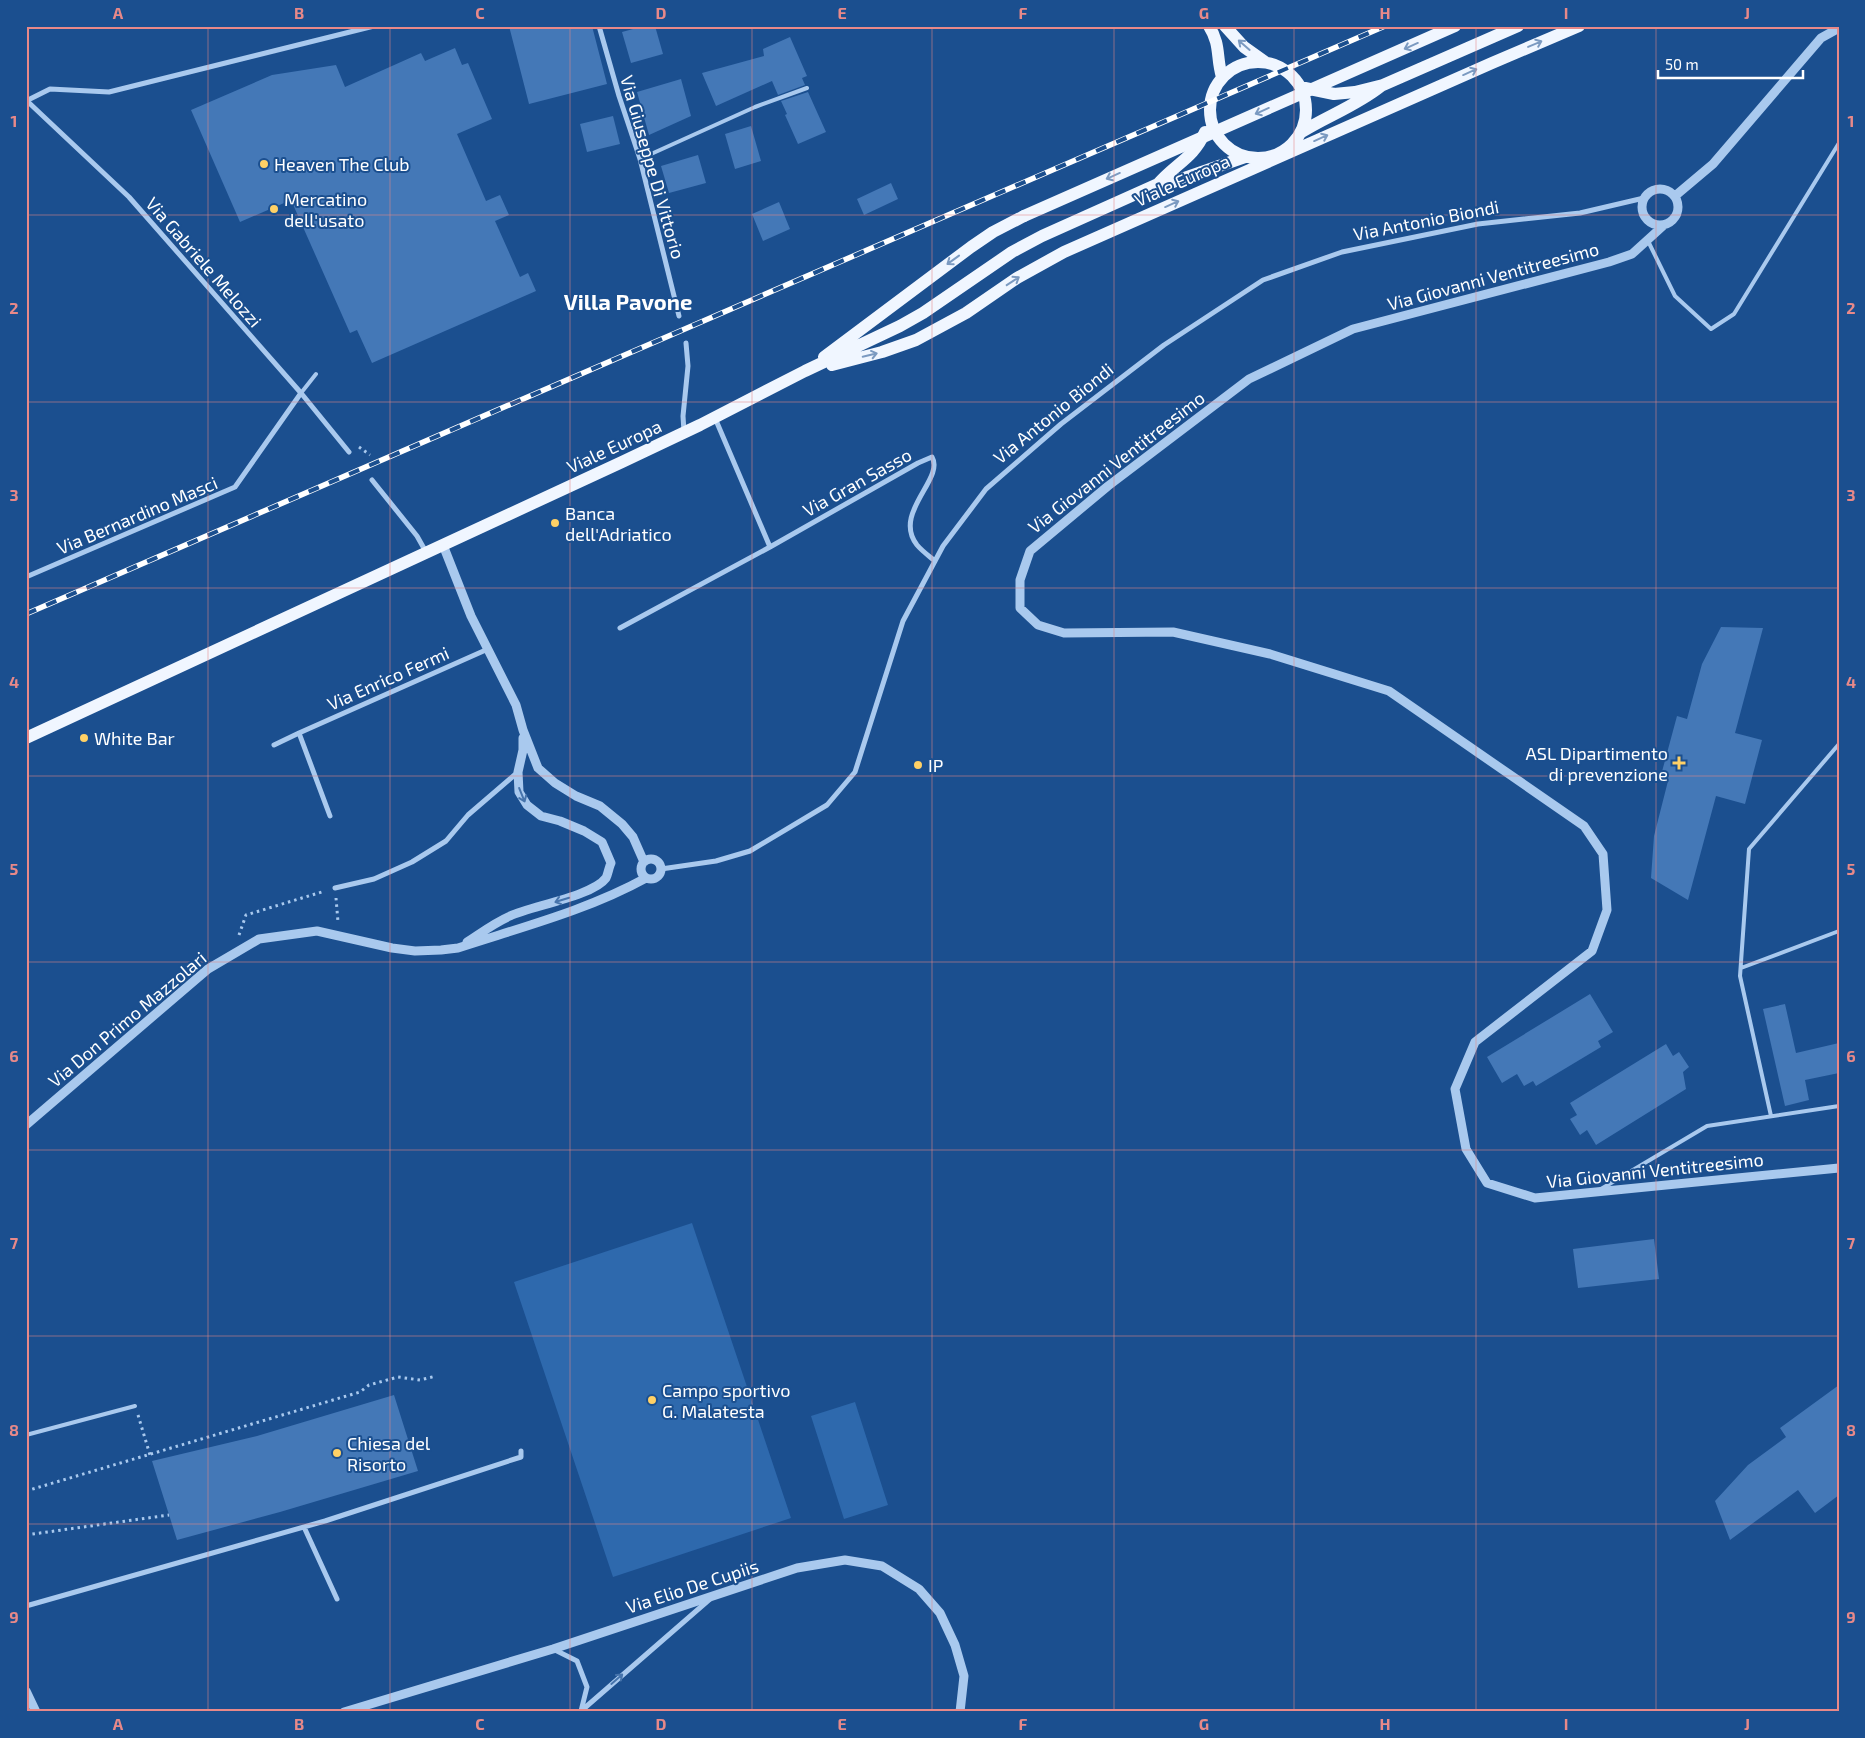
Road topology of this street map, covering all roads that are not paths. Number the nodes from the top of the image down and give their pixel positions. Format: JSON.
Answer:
{"nodes":[{"id":1,"x":374,"y":26,"type":"edge"},
{"id":2,"x":599,"y":26,"type":"edge"},
{"id":3,"x":1209,"y":26,"type":"edge"},
{"id":4,"x":1224,"y":26,"type":"edge"},
{"id":5,"x":1455,"y":26,"type":"edge"},
{"id":6,"x":1518,"y":26,"type":"edge"},
{"id":7,"x":1579,"y":26,"type":"edge"},
{"id":8,"x":366,"y":27,"type":"edge"},
{"id":9,"x":1839,"y":28,"type":"edge"},
{"id":10,"x":1264,"y":62,"type":"junction"},
{"id":11,"x":1222,"y":77,"type":"junction"},
{"id":12,"x":1383,"y":85,"type":"junction"},
{"id":13,"x":807,"y":88,"type":"dead end"},
{"id":14,"x":1301,"y":88,"type":"junction"},
{"id":15,"x":26,"y":100,"type":"edge"},
{"id":16,"x":1210,"y":120,"type":"junction"},
{"id":17,"x":1300,"y":133,"type":"junction"},
{"id":18,"x":1839,"y":142,"type":"edge"},
{"id":19,"x":1245,"y":156,"type":"junction"},
{"id":20,"x":640,"y":159,"type":"junction"},
{"id":21,"x":1158,"y":184,"type":"junction"},
{"id":22,"x":1675,"y":196,"type":"junction"},
{"id":23,"x":1644,"y":198,"type":"junction"},
{"id":24,"x":1664,"y":225,"type":"junction"},
{"id":25,"x":1648,"y":241,"type":"junction"},
{"id":26,"x":679,"y":316,"type":"dead end"},
{"id":27,"x":686,"y":343,"type":"dead end"},
{"id":28,"x":805,"y":371,"type":"junction"},
{"id":29,"x":316,"y":374,"type":"dead end"},
{"id":30,"x":301,"y":393,"type":"junction"},
{"id":31,"x":715,"y":417,"type":"junction"},
{"id":32,"x":684,"y":433,"type":"junction"},
{"id":33,"x":350,"y":452,"type":"dead end"},
{"id":34,"x":372,"y":480,"type":"dead end"},
{"id":35,"x":770,"y":547,"type":"junction"},
{"id":36,"x":435,"y":549,"type":"junction"},
{"id":37,"x":935,"y":561,"type":"junction"},
{"id":38,"x":26,"y":578,"type":"edge"},
{"id":39,"x":620,"y":628,"type":"dead end"},
{"id":40,"x":488,"y":649,"type":"junction"},
{"id":41,"x":523,"y":730,"type":"junction"},
{"id":42,"x":299,"y":733,"type":"junction"},
{"id":43,"x":26,"y":738,"type":"edge"},
{"id":44,"x":1839,"y":744,"type":"edge"},
{"id":45,"x":274,"y":745,"type":"dead end"},
{"id":46,"x":518,"y":772,"type":"junction"},
{"id":47,"x":330,"y":816,"type":"dead end"},
{"id":48,"x":644,"y":862,"type":"junction"},
{"id":49,"x":661,"y":869,"type":"junction"},
{"id":50,"x":646,"y":878,"type":"junction"},
{"id":51,"x":335,"y":888,"type":"road end"},
{"id":52,"x":1839,"y":931,"type":"edge"},
{"id":53,"x":458,"y":948,"type":"junction"},
{"id":54,"x":1741,"y":968,"type":"junction"},
{"id":55,"x":1839,"y":1106,"type":"edge"},
{"id":56,"x":1771,"y":1116,"type":"junction"},
{"id":57,"x":26,"y":1125,"type":"edge"},
{"id":58,"x":1839,"y":1168,"type":"edge"},
{"id":59,"x":1595,"y":1192,"type":"junction"},
{"id":60,"x":135,"y":1406,"type":"road end"},
{"id":61,"x":26,"y":1435,"type":"edge"},
{"id":62,"x":521,"y":1451,"type":"dead end"},
{"id":63,"x":304,"y":1527,"type":"junction"},
{"id":64,"x":713,"y":1596,"type":"junction"},
{"id":65,"x":337,"y":1599,"type":"dead end"},
{"id":66,"x":26,"y":1606,"type":"edge"},
{"id":67,"x":553,"y":1649,"type":"junction"},
{"id":68,"x":26,"y":1691,"type":"edge"},
{"id":69,"x":580,"y":1711,"type":"edge"},
{"id":70,"x":36,"y":1712,"type":"edge"},
{"id":71,"x":344,"y":1712,"type":"edge"},
{"id":72,"x":960,"y":1712,"type":"edge"}],
"edges":[{"from":1,"to":8,"type":"street"},
{"from":2,"to":20,"type":"street","name":"Via Giuseppe Di Vittorio"},
{"from":3,"to":11,"type":"main road"},
{"from":10,"to":4,"type":"main road","one_way":true},
{"from":5,"to":28,"type":"main road","name":"Viale Europa","one_way":true,"bridge":true},
{"from":6,"to":12,"type":"main road"},
{"from":28,"to":7,"type":"main road","name":"Viale Europa","one_way":true},
{"from":8,"to":15,"type":"street"},
{"from":9,"to":22,"type":"street"},
{"from":10,"to":11,"type":"main road"},
{"from":10,"to":14,"type":"main road"},
{"from":11,"to":16,"type":"main road"},
{"from":12,"to":14,"type":"main road"},
{"from":12,"to":17,"type":"main road"},
{"from":13,"to":20,"type":"lane"},
{"from":14,"to":17,"type":"main road"},
{"from":15,"to":30,"type":"street","name":"Via Gabriele Melozzi"},
{"from":16,"to":19,"type":"main road"},
{"from":16,"to":21,"type":"main road","name":"Viale Europa"},
{"from":17,"to":19,"type":"main road"},
{"from":18,"to":25,"type":"lane"},
{"from":19,"to":21,"type":"main road","name":"Viale Europa"},
{"from":20,"to":26,"type":"street","name":"Via Giuseppe Di Vittorio"},
{"from":21,"to":28,"type":"main road","name":"Viale Europa"},
{"from":22,"to":23,"type":"street"},
{"from":22,"to":24,"type":"street"},
{"from":23,"to":24,"type":"street"},
{"from":23,"to":37,"type":"street","name":"Via Antonio Biondi"},
{"from":24,"to":25,"type":"street","name":"Via Giovanni Ventitreesimo"},
{"from":25,"to":59,"type":"street","name":"Via Giovanni Ventitreesimo"},
{"from":27,"to":32,"type":"street"},
{"from":28,"to":31,"type":"main road","name":"Viale Europa"},
{"from":29,"to":30,"type":"lane"},
{"from":30,"to":33,"type":"street","name":"Via Gabriele Melozzi"},
{"from":30,"to":38,"type":"street","name":"Via Bernardino Masci"},
{"from":31,"to":32,"type":"main road","name":"Viale Europa"},
{"from":31,"to":35,"type":"street"},
{"from":32,"to":36,"type":"main road","name":"Viale Europa"},
{"from":34,"to":36,"type":"street"},
{"from":35,"to":37,"type":"street","name":"Via Gran Sasso"},
{"from":35,"to":39,"type":"street","name":"Via Gran Sasso"},
{"from":36,"to":40,"type":"street","name":"Via Don Primo Mazzolari"},
{"from":36,"to":43,"type":"main road","name":"Viale Europa"},
{"from":37,"to":49,"type":"street","name":"Via Antonio Biondi"},
{"from":40,"to":41,"type":"street","name":"Via Don Primo Mazzolari"},
{"from":40,"to":42,"type":"street","name":"Via Enrico Fermi"},
{"from":41,"to":46,"type":"street","name":"Via Don Primo Mazzolari"},
{"from":41,"to":48,"type":"street","name":"Via Don Primo Mazzolari"},
{"from":42,"to":45,"type":"street","name":"Via Enrico Fermi"},
{"from":42,"to":47,"type":"street"},
{"from":44,"to":54,"type":"lane"},
{"from":46,"to":51,"type":"street"},
{"from":46,"to":53,"type":"street","name":"Via Don Primo Mazzolari","one_way":true},
{"from":48,"to":49,"type":"street"},
{"from":48,"to":50,"type":"street"},
{"from":49,"to":50,"type":"street"},
{"from":50,"to":53,"type":"street","name":"Via Don Primo Mazzolari"},
{"from":52,"to":54,"type":"lane"},
{"from":53,"to":57,"type":"street","name":"Via Don Primo Mazzolari"},
{"from":54,"to":56,"type":"lane"},
{"from":55,"to":56,"type":"lane"},
{"from":56,"to":59,"type":"lane"},
{"from":58,"to":59,"type":"street","name":"Via Giovanni Ventitreesimo"},
{"from":60,"to":61,"type":"lane"},
{"from":62,"to":63,"type":"street"},
{"from":63,"to":65,"type":"street"},
{"from":63,"to":66,"type":"street"},
{"from":64,"to":67,"type":"street","name":"Via Elio De Cupiis"},
{"from":69,"to":64,"type":"street","one_way":true},
{"from":64,"to":72,"type":"street","name":"Via Elio De Cupiis"},
{"from":67,"to":69,"type":"street"},
{"from":67,"to":71,"type":"street","name":"Via Elio De Cupiis"},
{"from":68,"to":70,"type":"street"}]}
